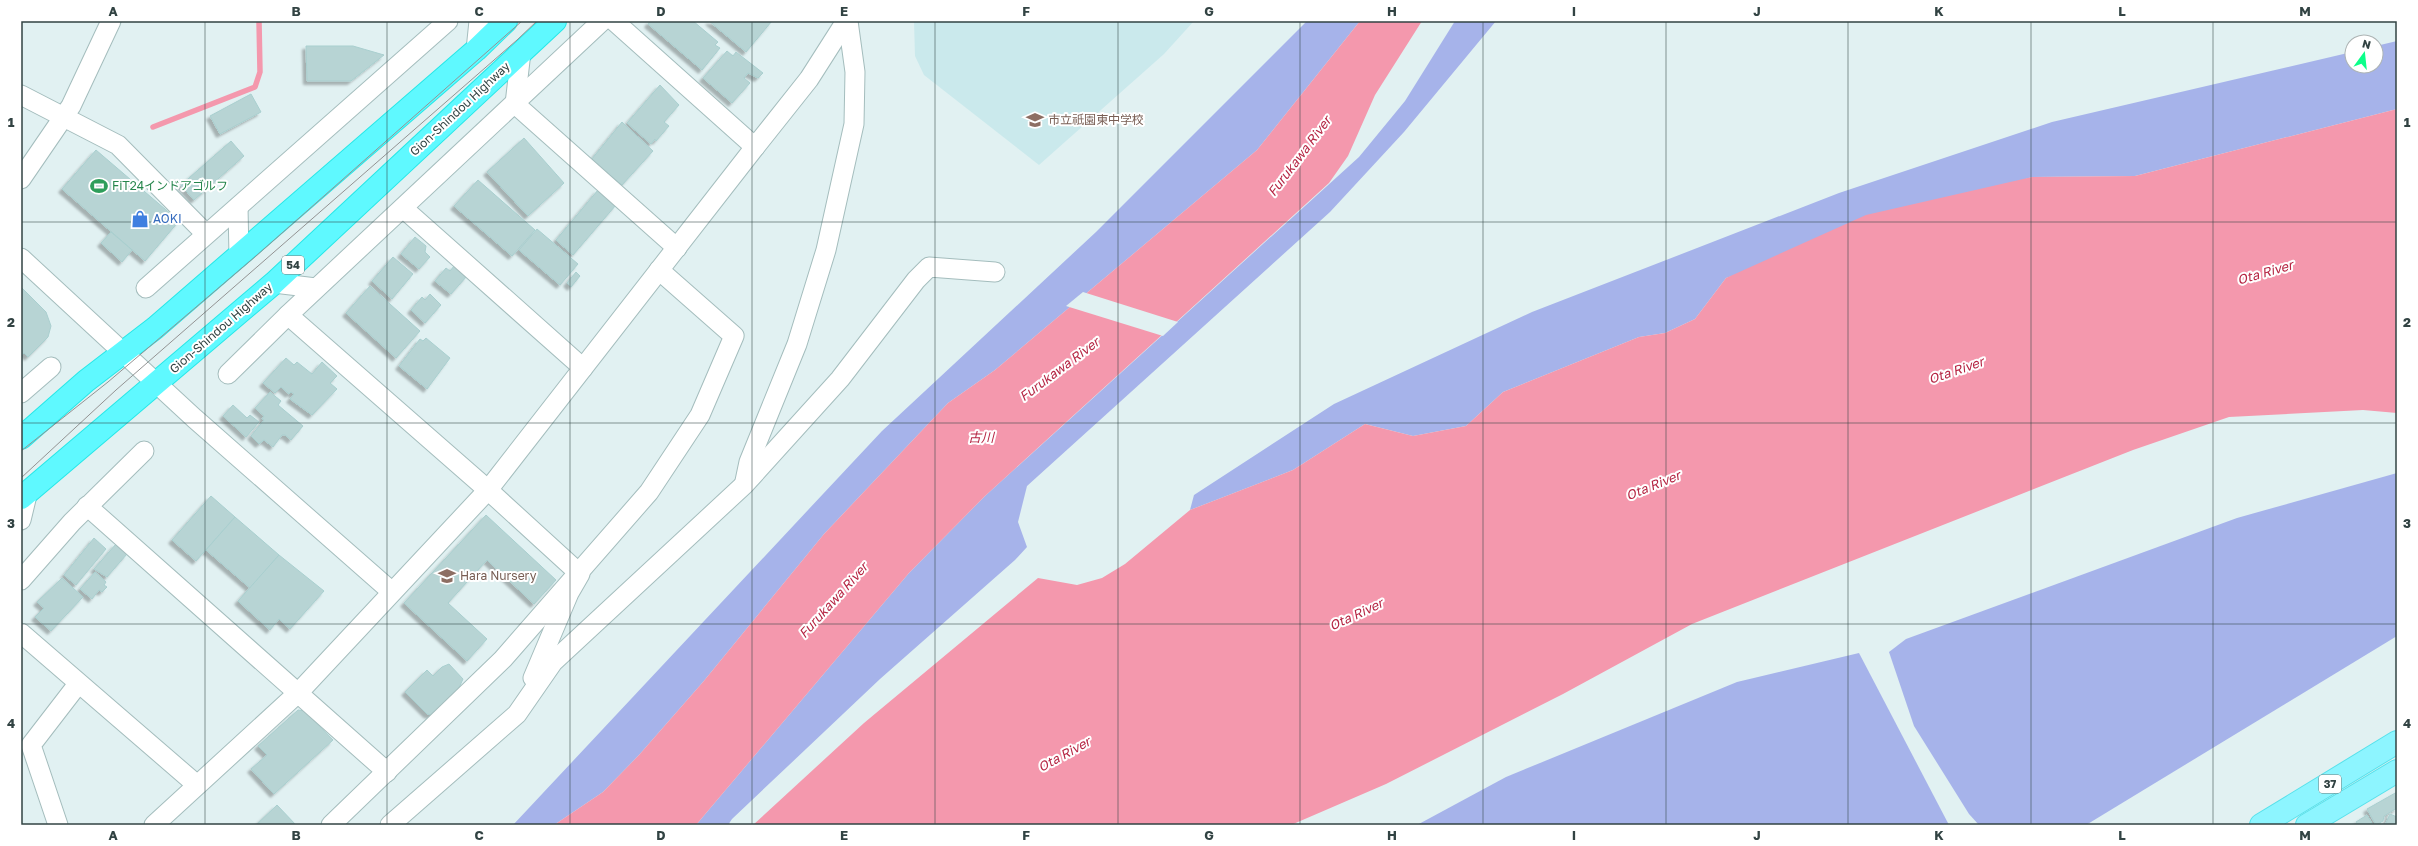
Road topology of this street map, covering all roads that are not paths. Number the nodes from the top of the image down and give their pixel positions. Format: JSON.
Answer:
{"nodes":[{"id":1,"x":111,"y":21,"type":"edge"},
{"id":2,"x":448,"y":21,"type":"edge"},
{"id":3,"x":479,"y":21,"type":"edge"},
{"id":4,"x":506,"y":21,"type":"edge"},
{"id":5,"x":555,"y":21,"type":"edge"},
{"id":6,"x":602,"y":21,"type":"edge"},
{"id":7,"x":614,"y":21,"type":"edge"},
{"id":8,"x":847,"y":21,"type":"edge"},
{"id":9,"x":476,"y":50,"type":"junction"},
{"id":10,"x":521,"y":52,"type":"junction"},
{"id":11,"x":21,"y":95,"type":"edge"},
{"id":12,"x":515,"y":104,"type":"junction"},
{"id":13,"x":64,"y":116,"type":"junction"},
{"id":14,"x":755,"y":147,"type":"junction"},
{"id":15,"x":21,"y":179,"type":"edge"},
{"id":16,"x":238,"y":207,"type":"junction"},
{"id":17,"x":403,"y":208,"type":"junction"},
{"id":18,"x":206,"y":234,"type":"junction"},
{"id":19,"x":677,"y":248,"type":"junction"},
{"id":20,"x":239,"y":256,"type":"junction"},
{"id":21,"x":21,"y":258,"type":"edge"},
{"id":22,"x":659,"y":270,"type":"junction"},
{"id":23,"x":995,"y":272,"type":"dead end"},
{"id":24,"x":274,"y":283,"type":"junction"},
{"id":25,"x":146,"y":288,"type":"dead end"},
{"id":26,"x":316,"y":288,"type":"junction"},
{"id":27,"x":288,"y":315,"type":"junction"},
{"id":28,"x":124,"y":352,"type":"junction"},
{"id":29,"x":51,"y":367,"type":"dead end"},
{"id":30,"x":583,"y":368,"type":"junction"},
{"id":31,"x":228,"y":374,"type":"dead end"},
{"id":32,"x":157,"y":383,"type":"junction"},
{"id":33,"x":21,"y":393,"type":"edge"},
{"id":34,"x":21,"y":438,"type":"edge"},
{"id":35,"x":144,"y":450,"type":"dead end"},
{"id":36,"x":745,"y":484,"type":"junction"},
{"id":37,"x":488,"y":490,"type":"junction"},
{"id":38,"x":25,"y":494,"type":"edge"},
{"id":39,"x":87,"y":506,"type":"junction"},
{"id":40,"x":21,"y":520,"type":"edge"},
{"id":41,"x":580,"y":574,"type":"junction"},
{"id":42,"x":21,"y":580,"type":"edge"},
{"id":43,"x":392,"y":592,"type":"junction"},
{"id":44,"x":21,"y":633,"type":"edge"},
{"id":45,"x":78,"y":684,"type":"junction"},
{"id":46,"x":299,"y":692,"type":"junction"},
{"id":47,"x":517,"y":714,"type":"junction"},
{"id":48,"x":2397,"y":742,"type":"edge"},
{"id":49,"x":2397,"y":771,"type":"edge"},
{"id":50,"x":387,"y":772,"type":"junction"},
{"id":51,"x":197,"y":785,"type":"junction"},
{"id":52,"x":58,"y":825,"type":"edge"},
{"id":53,"x":154,"y":825,"type":"edge"},
{"id":54,"x":331,"y":825,"type":"edge"},
{"id":55,"x":390,"y":825,"type":"edge"},
{"id":56,"x":2261,"y":825,"type":"edge"},
{"id":57,"x":2307,"y":825,"type":"edge"}],
"edges":[{"from":1,"to":13,"type":"street"},
{"from":2,"to":16,"type":"street"},
{"from":3,"to":9,"type":"street"},
{"from":4,"to":9,"type":"highway"},
{"from":5,"to":10,"type":"highway","name":"Gion-Shindou Highway","number":"54"},
{"from":6,"to":12,"type":"street"},
{"from":7,"to":14,"type":"street"},
{"from":8,"to":14,"type":"street"},
{"from":8,"to":36,"type":"street"},
{"from":9,"to":20,"type":"highway"},
{"from":10,"to":12,"type":"street"},
{"from":10,"to":24,"type":"highway","name":"Gion-Shindou Highway","number":"54"},
{"from":11,"to":13,"type":"street"},
{"from":12,"to":17,"type":"street"},
{"from":12,"to":19,"type":"street"},
{"from":13,"to":15,"type":"street"},
{"from":13,"to":18,"type":"street"},
{"from":14,"to":19,"type":"street"},
{"from":16,"to":18,"type":"street"},
{"from":16,"to":20,"type":"street"},
{"from":17,"to":26,"type":"street"},
{"from":17,"to":30,"type":"street"},
{"from":18,"to":25,"type":"street"},
{"from":19,"to":22,"type":"street"},
{"from":20,"to":28,"type":"highway"},
{"from":21,"to":28,"type":"street"},
{"from":22,"to":30,"type":"street"},
{"from":22,"to":41,"type":"street"},
{"from":23,"to":36,"type":"street"},
{"from":24,"to":26,"type":"street"},
{"from":24,"to":32,"type":"highway","name":"Gion-Shindou Highway","number":"54"},
{"from":26,"to":27,"type":"street"},
{"from":27,"to":31,"type":"street"},
{"from":27,"to":37,"type":"street"},
{"from":28,"to":32,"type":"street"},
{"from":28,"to":34,"type":"highway"},
{"from":29,"to":33,"type":"street"},
{"from":30,"to":37,"type":"street"},
{"from":32,"to":38,"type":"highway","name":"Gion-Shindou Highway","number":"54"},
{"from":32,"to":43,"type":"street"},
{"from":35,"to":39,"type":"street"},
{"from":36,"to":47,"type":"street"},
{"from":37,"to":41,"type":"street"},
{"from":37,"to":43,"type":"street"},
{"from":38,"to":40,"type":"street"},
{"from":39,"to":42,"type":"street"},
{"from":39,"to":46,"type":"street"},
{"from":41,"to":47,"type":"street"},
{"from":41,"to":50,"type":"street"},
{"from":43,"to":46,"type":"street"},
{"from":44,"to":45,"type":"street"},
{"from":45,"to":51,"type":"street"},
{"from":45,"to":52,"type":"street"},
{"from":46,"to":50,"type":"street"},
{"from":46,"to":51,"type":"street"},
{"from":47,"to":55,"type":"street"},
{"from":48,"to":56,"type":"main road","number":"37"},
{"from":49,"to":57,"type":"main road","number":"37"},
{"from":50,"to":54,"type":"street"},
{"from":51,"to":53,"type":"street"}]}
